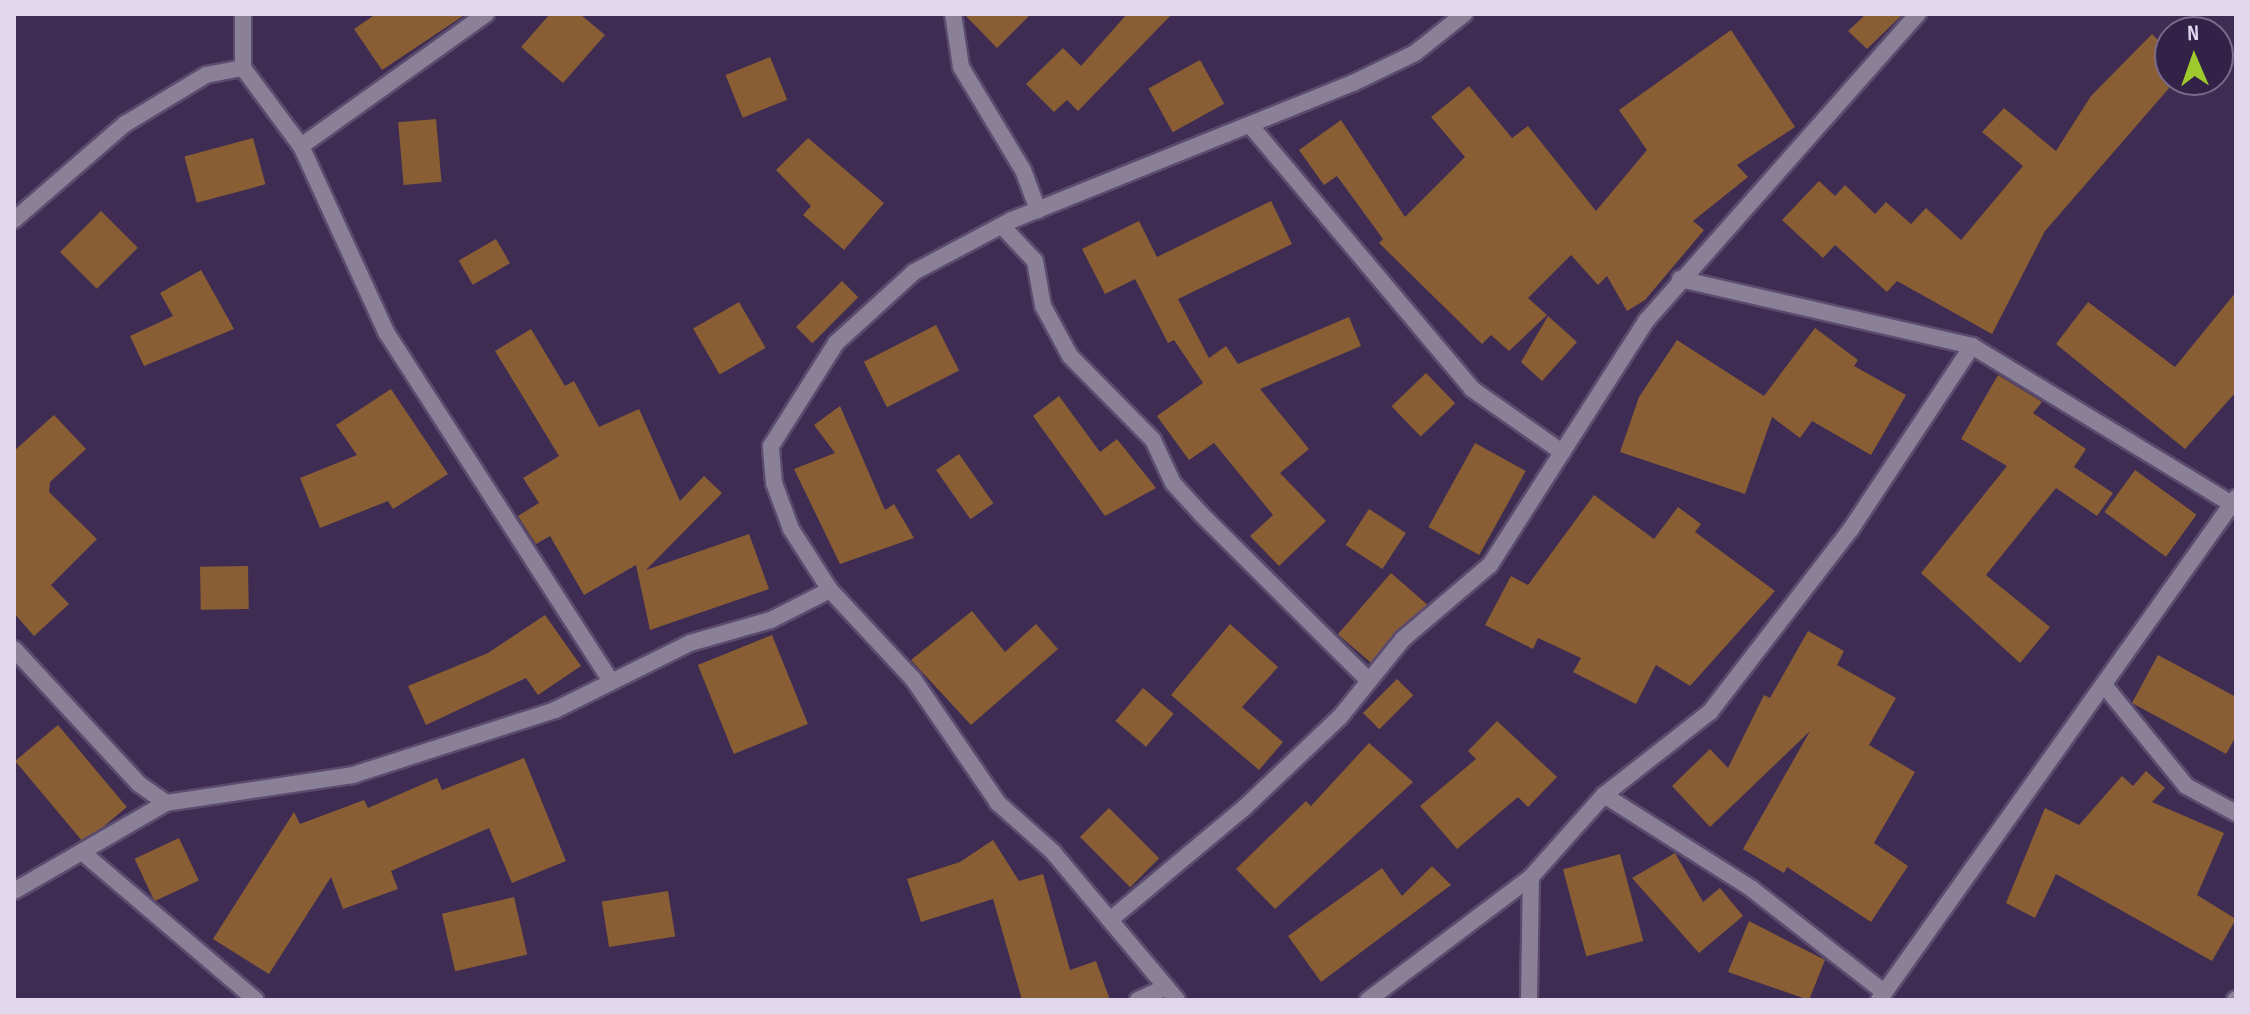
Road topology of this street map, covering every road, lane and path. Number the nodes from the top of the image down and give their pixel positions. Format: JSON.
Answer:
{"nodes":[{"id":1,"x":243,"y":14,"type":"edge"},
{"id":2,"x":486,"y":14,"type":"edge"},
{"id":3,"x":953,"y":14,"type":"edge"},
{"id":4,"x":1464,"y":14,"type":"edge"},
{"id":5,"x":1918,"y":14,"type":"edge"},
{"id":6,"x":243,"y":68,"type":"junction"},
{"id":7,"x":1250,"y":125,"type":"junction"},
{"id":8,"x":301,"y":146,"type":"junction"},
{"id":9,"x":1038,"y":210,"type":"junction"},
{"id":10,"x":14,"y":220,"type":"edge"},
{"id":11,"x":1002,"y":226,"type":"junction"},
{"id":12,"x":1680,"y":279,"type":"junction"},
{"id":13,"x":1972,"y":346,"type":"junction"},
{"id":14,"x":1562,"y":452,"type":"junction"},
{"id":15,"x":2234,"y":501,"type":"edge"},
{"id":16,"x":830,"y":590,"type":"junction"},
{"id":17,"x":14,"y":649,"type":"edge"},
{"id":18,"x":610,"y":680,"type":"junction"},
{"id":19,"x":1369,"y":681,"type":"junction"},
{"id":20,"x":2104,"y":685,"type":"junction"},
{"id":21,"x":1604,"y":795,"type":"junction"},
{"id":22,"x":166,"y":803,"type":"junction"},
{"id":23,"x":2236,"y":813,"type":"edge"},
{"id":24,"x":82,"y":852,"type":"junction"},
{"id":25,"x":1531,"y":877,"type":"junction"},
{"id":26,"x":14,"y":891,"type":"edge"},
{"id":27,"x":1110,"y":920,"type":"junction"},
{"id":28,"x":1171,"y":994,"type":"edge"},
{"id":29,"x":1882,"y":996,"type":"edge"},
{"id":30,"x":256,"y":1000,"type":"edge"},
{"id":31,"x":1138,"y":1000,"type":"edge"},
{"id":32,"x":1368,"y":1000,"type":"edge"},
{"id":33,"x":1529,"y":1000,"type":"edge"}],
"edges":[{"from":1,"to":6,"type":"street"},
{"from":2,"to":8,"type":"street"},
{"from":3,"to":9,"type":"street"},
{"from":4,"to":7,"type":"street"},
{"from":5,"to":12,"type":"street"},
{"from":6,"to":8,"type":"street"},
{"from":6,"to":10,"type":"street"},
{"from":7,"to":9,"type":"street"},
{"from":7,"to":14,"type":"street"},
{"from":8,"to":18,"type":"street"},
{"from":9,"to":11,"type":"street"},
{"from":11,"to":16,"type":"street"},
{"from":11,"to":19,"type":"street"},
{"from":12,"to":13,"type":"street"},
{"from":12,"to":14,"type":"street"},
{"from":13,"to":15,"type":"street"},
{"from":13,"to":21,"type":"street"},
{"from":14,"to":19,"type":"street"},
{"from":15,"to":20,"type":"street"},
{"from":16,"to":18,"type":"street"},
{"from":16,"to":27,"type":"street"},
{"from":17,"to":22,"type":"street"},
{"from":18,"to":22,"type":"street"},
{"from":19,"to":27,"type":"street"},
{"from":20,"to":23,"type":"street"},
{"from":20,"to":29,"type":"street"},
{"from":21,"to":25,"type":"street"},
{"from":21,"to":29,"type":"street"},
{"from":22,"to":24,"type":"street"},
{"from":24,"to":26,"type":"street"},
{"from":24,"to":30,"type":"street"},
{"from":25,"to":32,"type":"street"},
{"from":25,"to":33,"type":"street"},
{"from":27,"to":28,"type":"street"},
{"from":28,"to":31,"type":"street"}]}
